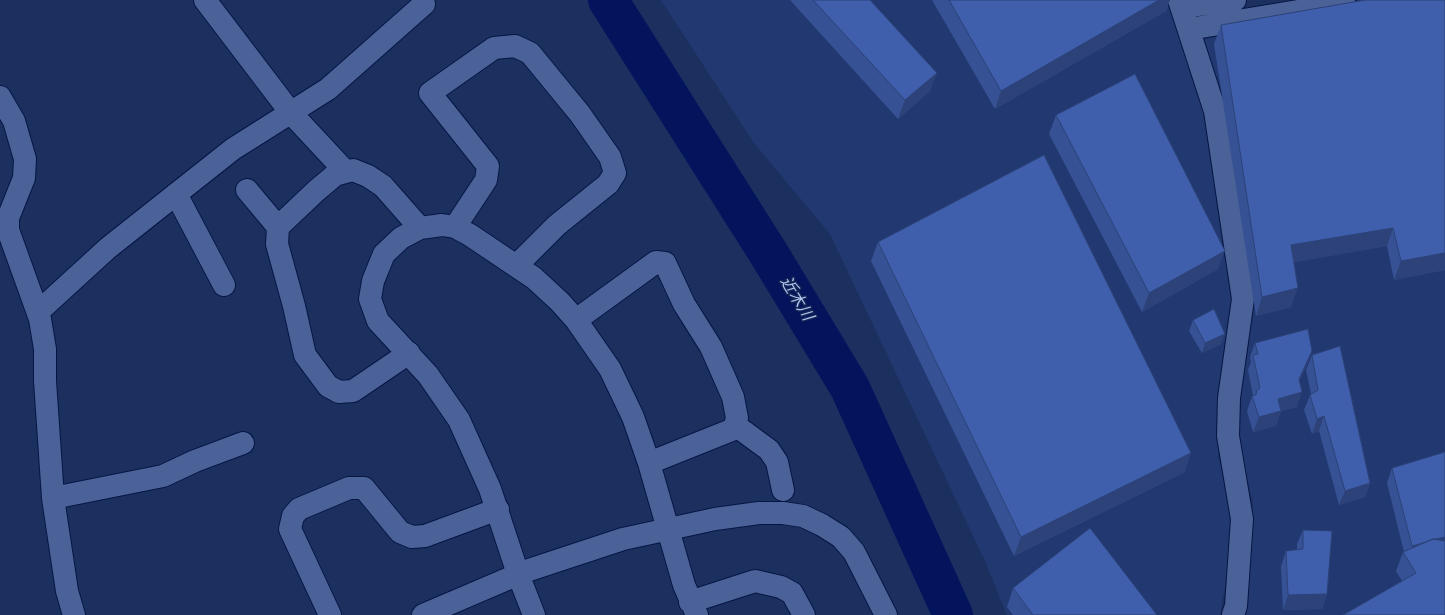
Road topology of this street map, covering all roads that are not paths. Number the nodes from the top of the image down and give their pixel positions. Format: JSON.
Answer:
{"nodes":[{"id":1,"x":205,"y":0,"type":"edge"},
{"id":2,"x":1234,"y":0,"type":"edge"},
{"id":3,"x":1344,"y":0,"type":"edge"},
{"id":4,"x":424,"y":4,"type":"dead end"},
{"id":5,"x":1181,"y":4,"type":"edge"},
{"id":6,"x":1189,"y":29,"type":"junction"},
{"id":7,"x":0,"y":98,"type":"edge"},
{"id":8,"x":291,"y":113,"type":"junction"},
{"id":9,"x":346,"y":172,"type":"junction"},
{"id":10,"x":247,"y":190,"type":"dead end"},
{"id":11,"x":176,"y":194,"type":"junction"},
{"id":12,"x":278,"y":227,"type":"junction"},
{"id":13,"x":455,"y":227,"type":"junction"},
{"id":14,"x":420,"y":228,"type":"junction"},
{"id":15,"x":516,"y":266,"type":"junction"},
{"id":16,"x":224,"y":285,"type":"dead end"},
{"id":17,"x":38,"y":312,"type":"junction"},
{"id":18,"x":576,"y":320,"type":"junction"},
{"id":19,"x":409,"y":353,"type":"junction"},
{"id":20,"x":735,"y":425,"type":"junction"},
{"id":21,"x":243,"y":443,"type":"dead end"},
{"id":22,"x":649,"y":462,"type":"junction"},
{"id":23,"x":783,"y":490,"type":"dead end"},
{"id":24,"x":53,"y":498,"type":"junction"},
{"id":25,"x":498,"y":510,"type":"junction"},
{"id":26,"x":669,"y":529,"type":"junction"},
{"id":27,"x":518,"y":574,"type":"junction"},
{"id":28,"x":693,"y":608,"type":"edge"},
{"id":29,"x":74,"y":615,"type":"edge"},
{"id":30,"x":330,"y":615,"type":"edge"},
{"id":31,"x":423,"y":615,"type":"edge"},
{"id":32,"x":534,"y":615,"type":"edge"},
{"id":33,"x":804,"y":615,"type":"edge"},
{"id":34,"x":886,"y":615,"type":"edge"},
{"id":35,"x":1233,"y":615,"type":"edge"}],
"edges":[{"from":1,"to":8,"type":"street"},
{"from":2,"to":5,"type":"street"},
{"from":3,"to":6,"type":"street"},
{"from":4,"to":8,"type":"street"},
{"from":5,"to":6,"type":"street"},
{"from":6,"to":35,"type":"street"},
{"from":7,"to":17,"type":"street"},
{"from":8,"to":9,"type":"street"},
{"from":8,"to":11,"type":"street"},
{"from":9,"to":12,"type":"street"},
{"from":9,"to":14,"type":"street"},
{"from":10,"to":12,"type":"street"},
{"from":11,"to":16,"type":"street"},
{"from":11,"to":17,"type":"street"},
{"from":12,"to":19,"type":"street"},
{"from":13,"to":14,"type":"street"},
{"from":13,"to":15,"type":"street"},
{"from":13,"to":15,"type":"street"},
{"from":14,"to":19,"type":"street"},
{"from":15,"to":18,"type":"street"},
{"from":17,"to":24,"type":"street"},
{"from":18,"to":20,"type":"street"},
{"from":18,"to":22,"type":"street"},
{"from":19,"to":25,"type":"street"},
{"from":20,"to":22,"type":"street"},
{"from":20,"to":23,"type":"street"},
{"from":21,"to":24,"type":"street"},
{"from":22,"to":26,"type":"street"},
{"from":24,"to":29,"type":"street"},
{"from":25,"to":27,"type":"street"},
{"from":25,"to":30,"type":"street"},
{"from":26,"to":27,"type":"street"},
{"from":26,"to":28,"type":"street"},
{"from":26,"to":34,"type":"street"},
{"from":27,"to":31,"type":"street"},
{"from":27,"to":32,"type":"street"},
{"from":28,"to":33,"type":"street"}]}
